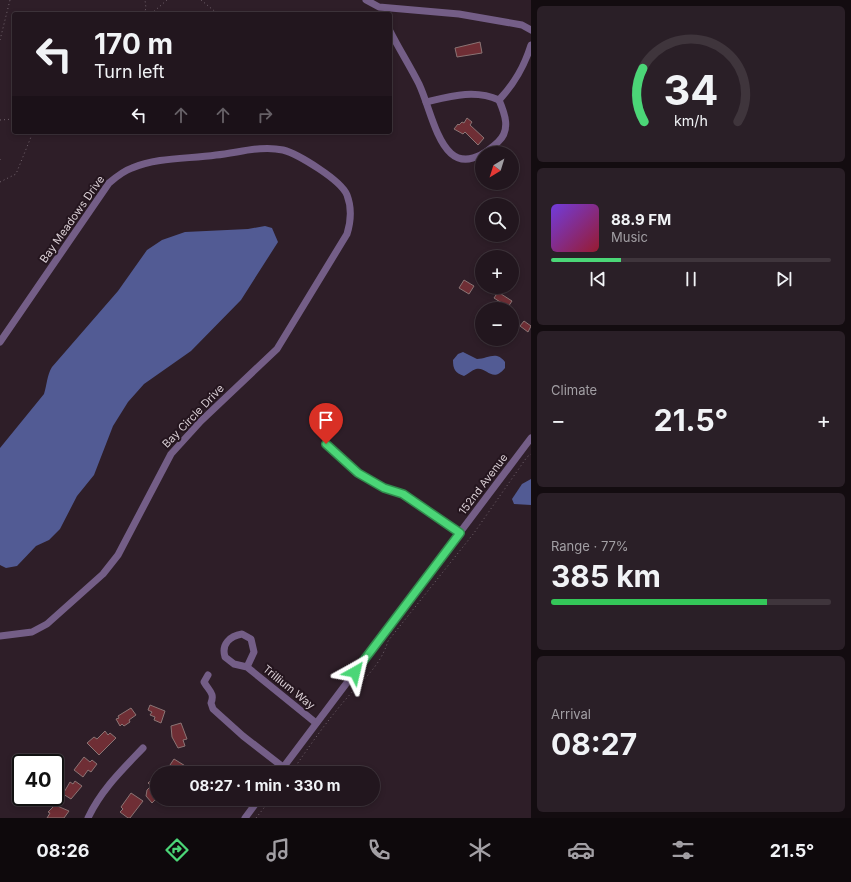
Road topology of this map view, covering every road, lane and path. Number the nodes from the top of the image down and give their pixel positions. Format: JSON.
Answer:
{"nodes":[{"id":1,"x":10,"y":0,"type":"edge"},
{"id":2,"x":145,"y":0,"type":"edge"},
{"id":3,"x":167,"y":0,"type":"edge"},
{"id":4,"x":201,"y":0,"type":"edge"},
{"id":5,"x":366,"y":0,"type":"edge"},
{"id":6,"x":379,"y":7,"type":"junction"},
{"id":7,"x":145,"y":12,"type":"edge"},
{"id":8,"x":153,"y":12,"type":"edge"},
{"id":9,"x":216,"y":12,"type":"edge"},
{"id":10,"x":381,"y":12,"type":"edge"},
{"id":11,"x":531,"y":30,"type":"edge"},
{"id":12,"x":392,"y":35,"type":"edge"},
{"id":13,"x":0,"y":40,"type":"edge"},
{"id":14,"x":531,"y":45,"type":"edge"},
{"id":15,"x":499,"y":100,"type":"junction"},
{"id":16,"x":426,"y":102,"type":"junction"},
{"id":17,"x":12,"y":119,"type":"edge"},
{"id":18,"x":0,"y":120,"type":"edge"},
{"id":19,"x":32,"y":134,"type":"edge"},
{"id":20,"x":0,"y":182,"type":"edge"},
{"id":21,"x":347,"y":195,"type":"joint"},
{"id":22,"x":0,"y":342,"type":"edge"},
{"id":23,"x":531,"y":438,"type":"edge"},
{"id":24,"x":326,"y":444,"type":"dead end"},
{"id":25,"x":531,"y":454,"type":"edge"},
{"id":26,"x":460,"y":533,"type":"junction"},
{"id":27,"x":0,"y":636,"type":"edge"},
{"id":28,"x":247,"y":667,"type":"junction"},
{"id":29,"x":208,"y":675,"type":"dead end"},
{"id":30,"x":316,"y":723,"type":"junction"},
{"id":31,"x":143,"y":748,"type":"dead end"},
{"id":32,"x":277,"y":766,"type":"edge"},
{"id":33,"x":284,"y":766,"type":"edge"},
{"id":34,"x":296,"y":766,"type":"edge"},
{"id":35,"x":254,"y":806,"type":"edge"},
{"id":36,"x":265,"y":806,"type":"edge"},
{"id":37,"x":88,"y":818,"type":"edge"},
{"id":38,"x":245,"y":818,"type":"edge"},
{"id":39,"x":256,"y":818,"type":"edge"}],
"edges":[{"from":1,"to":13,"type":"path"},
{"from":2,"to":7,"type":"path"},
{"from":3,"to":8,"type":"path"},
{"from":4,"to":9,"type":"path"},
{"from":5,"to":6,"type":"street"},
{"from":6,"to":10,"type":"street"},
{"from":6,"to":11,"type":"street"},
{"from":12,"to":16,"type":"street"},
{"from":14,"to":15,"type":"street"},
{"from":15,"to":16,"type":"street"},
{"from":15,"to":16,"type":"street"},
{"from":17,"to":18,"type":"path"},
{"from":19,"to":20,"type":"path"},
{"from":21,"to":22,"type":"street","name":"Bay Meadows Drive"},
{"from":21,"to":27,"type":"street","name":"Bay Circle Drive"},
{"from":23,"to":26,"type":"street","name":"152nd Avenue"},
{"from":24,"to":26,"type":"street"},
{"from":25,"to":34,"type":"path"},
{"from":26,"to":30,"type":"street","name":"152nd Avenue"},
{"from":28,"to":28,"type":"street","name":"Trillium Way"},
{"from":28,"to":30,"type":"street","name":"Trillium Way"},
{"from":29,"to":32,"type":"street"},
{"from":30,"to":33,"type":"street","name":"152nd Avenue"},
{"from":31,"to":37,"type":"street"},
{"from":35,"to":38,"type":"street"},
{"from":36,"to":39,"type":"path"}]}
